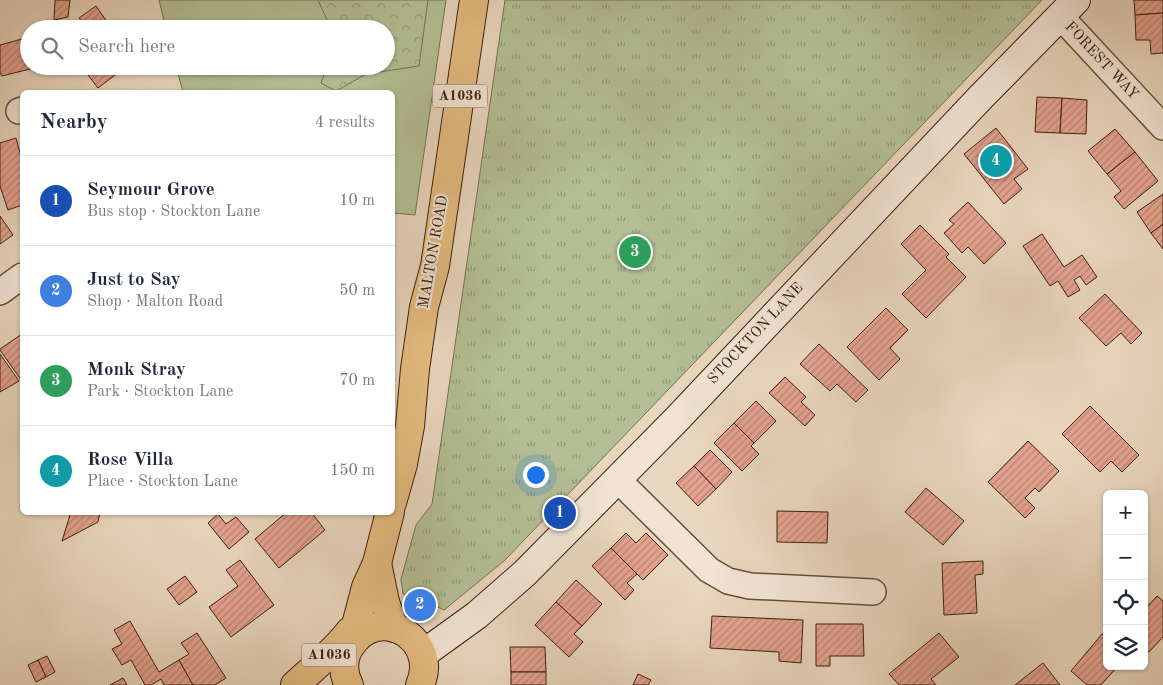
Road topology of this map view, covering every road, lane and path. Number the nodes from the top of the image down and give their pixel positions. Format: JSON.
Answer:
{"nodes":[{"id":1,"x":474,"y":0,"type":"edge"},
{"id":2,"x":1068,"y":8,"type":"edge"},
{"id":3,"x":1163,"y":127,"type":"edge"},
{"id":4,"x":20,"y":277,"type":"edge"},
{"id":5,"x":0,"y":292,"type":"edge"},
{"id":6,"x":617,"y":479,"type":"junction"},
{"id":7,"x":395,"y":493,"type":"edge"},
{"id":8,"x":389,"y":515,"type":"edge"},
{"id":9,"x":377,"y":563,"type":"junction"},
{"id":10,"x":873,"y":592,"type":"dead end"},
{"id":11,"x":394,"y":628,"type":"junction"},
{"id":12,"x":350,"y":654,"type":"edge"},
{"id":13,"x":423,"y":654,"type":"junction"},
{"id":14,"x":421,"y":684,"type":"edge"},
{"id":15,"x":295,"y":685,"type":"edge"},
{"id":16,"x":322,"y":685,"type":"edge"}],
"edges":[{"from":1,"to":7,"type":"main road","name":"MALTON ROAD","number":"A1036"},
{"from":2,"to":3,"type":"street","name":"FOREST WAY"},
{"from":2,"to":6,"type":"street","name":"STOCKTON LANE"},
{"from":4,"to":5,"type":"street"},
{"from":6,"to":10,"type":"street"},
{"from":6,"to":13,"type":"street","name":"STOCKTON LANE"},
{"from":8,"to":9,"type":"main road","number":"A1036"},
{"from":9,"to":11,"type":"main road","number":"A1036"},
{"from":9,"to":12,"type":"main road","number":"A1036"},
{"from":11,"to":12,"type":"main road","number":"A1036"},
{"from":11,"to":13,"type":"main road"},
{"from":12,"to":15,"type":"main road","number":"A1036"},
{"from":12,"to":16,"type":"main road","number":"A1036"},
{"from":13,"to":14,"type":"main road"}]}
